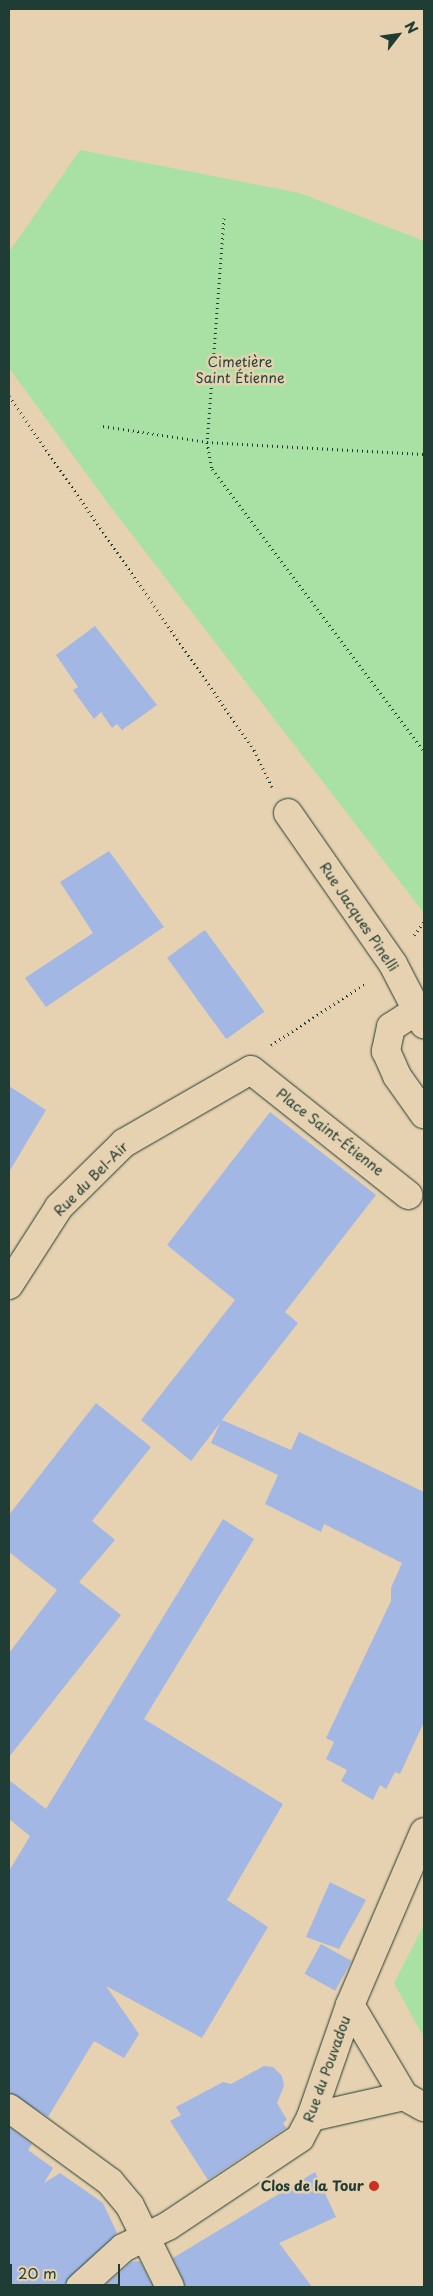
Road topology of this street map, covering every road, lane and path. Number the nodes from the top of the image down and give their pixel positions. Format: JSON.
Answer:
{"nodes":[{"id":1,"x":224,"y":218,"type":"dead end"},
{"id":2,"x":9,"y":396,"type":"edge"},
{"id":3,"x":103,"y":426,"type":"dead end"},
{"id":4,"x":208,"y":442,"type":"junction"},
{"id":5,"x":424,"y":454,"type":"edge"},
{"id":6,"x":424,"y":751,"type":"edge"},
{"id":7,"x":288,"y":813,"type":"joint"},
{"id":8,"x":357,"y":989,"type":"dead end"},
{"id":9,"x":420,"y":1017,"type":"edge"},
{"id":10,"x":289,"y":1033,"type":"dead end"},
{"id":11,"x":251,"y":1070,"type":"joint"},
{"id":12,"x":424,"y":1114,"type":"edge"},
{"id":13,"x":408,"y":1195,"type":"dead end"},
{"id":14,"x":9,"y":1285,"type":"edge"},
{"id":15,"x":424,"y":1832,"type":"edge"},
{"id":16,"x":350,"y":2005,"type":"junction"},
{"id":17,"x":414,"y":2102,"type":"edge"},
{"id":18,"x":9,"y":2108,"type":"edge"},
{"id":19,"x":311,"y":2117,"type":"junction"},
{"id":20,"x":146,"y":2236,"type":"junction"},
{"id":21,"x":80,"y":2287,"type":"edge"},
{"id":22,"x":170,"y":2287,"type":"edge"}],
"edges":[{"from":1,"to":4,"type":"path"},
{"from":2,"to":7,"type":"path"},
{"from":3,"to":4,"type":"path"},
{"from":4,"to":5,"type":"path"},
{"from":4,"to":6,"type":"path"},
{"from":7,"to":9,"type":"street","name":"Rue Jacques Pinelli"},
{"from":8,"to":10,"type":"path"},
{"from":9,"to":12,"type":"street"},
{"from":11,"to":13,"type":"street","name":"Place Saint-Étienne"},
{"from":11,"to":14,"type":"street","name":"Rue du Bel-Air"},
{"from":15,"to":16,"type":"street","name":"Rue du Pouvadou"},
{"from":16,"to":17,"type":"street"},
{"from":16,"to":19,"type":"street","name":"Rue du Pouvadou"},
{"from":17,"to":19,"type":"street"},
{"from":18,"to":20,"type":"street"},
{"from":19,"to":20,"type":"street","name":"Rue du Pouvadou"},
{"from":20,"to":21,"type":"street","name":"Rue du Pouvadou"},
{"from":20,"to":22,"type":"street"}]}
